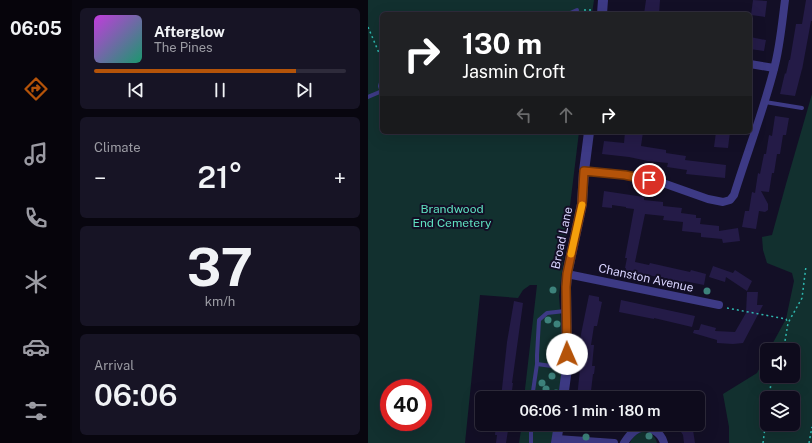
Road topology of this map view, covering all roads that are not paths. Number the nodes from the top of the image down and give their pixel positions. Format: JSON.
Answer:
{"nodes":[{"id":1,"x":785,"y":0,"type":"edge"},
{"id":2,"x":577,"y":10,"type":"road end"},
{"id":3,"x":572,"y":12,"type":"edge"},
{"id":4,"x":752,"y":64,"type":"edge"},
{"id":5,"x":774,"y":68,"type":"junction"},
{"id":6,"x":380,"y":93,"type":"edge"},
{"id":7,"x":368,"y":97,"type":"edge"},
{"id":8,"x":765,"y":102,"type":"junction"},
{"id":9,"x":802,"y":108,"type":"dead end"},
{"id":10,"x":589,"y":134,"type":"edge"},
{"id":11,"x":584,"y":171,"type":"junction"},
{"id":12,"x":567,"y":274,"type":"junction"},
{"id":13,"x":719,"y":305,"type":"road end"},
{"id":14,"x":566,"y":311,"type":"junction"},
{"id":15,"x":537,"y":364,"type":"junction"},
{"id":16,"x":567,"y":368,"type":"junction"},
{"id":17,"x":533,"y":391,"type":"edge"},
{"id":18,"x":564,"y":391,"type":"edge"},
{"id":19,"x":531,"y":431,"type":"edge"},
{"id":20,"x":558,"y":431,"type":"edge"},
{"id":21,"x":557,"y":441,"type":"edge"},
{"id":22,"x":531,"y":443,"type":"edge"},
{"id":23,"x":614,"y":443,"type":"edge"},
{"id":24,"x":624,"y":443,"type":"edge"},
{"id":25,"x":664,"y":443,"type":"edge"}],
"edges":[{"from":1,"to":5,"type":"street"},
{"from":2,"to":3,"type":"lane"},
{"from":4,"to":5,"type":"street"},
{"from":5,"to":8,"type":"street"},
{"from":6,"to":7,"type":"lane"},
{"from":8,"to":9,"type":"lane"},
{"from":8,"to":11,"type":"street"},
{"from":10,"to":11,"type":"street","name":"Broad Lane"},
{"from":11,"to":12,"type":"street","name":"Broad Lane"},
{"from":12,"to":13,"type":"street","name":"Chanston Avenue"},
{"from":12,"to":14,"type":"street","name":"Broad Lane"},
{"from":14,"to":15,"type":"lane"},
{"from":14,"to":16,"type":"street","name":"Broad Lane"},
{"from":15,"to":16,"type":"lane"},
{"from":15,"to":17,"type":"lane"},
{"from":16,"to":18,"type":"street","name":"Broad Lane"},
{"from":19,"to":22,"type":"lane"},
{"from":20,"to":21,"type":"street"},
{"from":21,"to":23,"type":"street"},
{"from":24,"to":25,"type":"street"}]}
